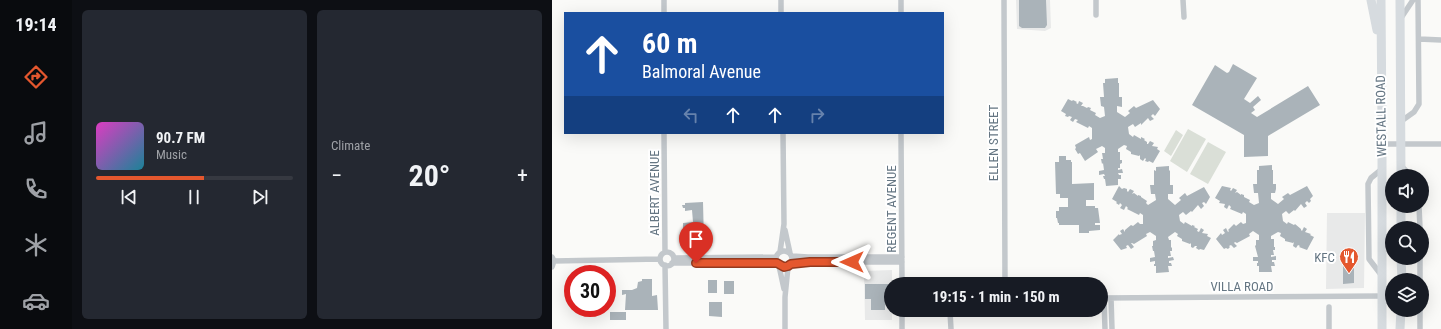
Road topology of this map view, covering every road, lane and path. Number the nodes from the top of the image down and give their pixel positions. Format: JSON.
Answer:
{"nodes":[{"id":1,"x":664,"y":0,"type":"edge"},
{"id":2,"x":781,"y":0,"type":"edge"},
{"id":3,"x":901,"y":0,"type":"edge"},
{"id":4,"x":1096,"y":0,"type":"edge"},
{"id":5,"x":1184,"y":0,"type":"edge"},
{"id":6,"x":1371,"y":0,"type":"edge"},
{"id":7,"x":1381,"y":0,"type":"edge"},
{"id":8,"x":1400,"y":0,"type":"edge"},
{"id":9,"x":1413,"y":0,"type":"edge"},
{"id":10,"x":1418,"y":0,"type":"edge"},
{"id":11,"x":1003,"y":1,"type":"edge"},
{"id":12,"x":664,"y":12,"type":"edge"},
{"id":13,"x":781,"y":12,"type":"edge"},
{"id":14,"x":901,"y":12,"type":"edge"},
{"id":15,"x":1096,"y":15,"type":"dead end"},
{"id":16,"x":1184,"y":17,"type":"dead end"},
{"id":17,"x":1400,"y":19,"type":"junction"},
{"id":18,"x":1419,"y":39,"type":"junction"},
{"id":19,"x":1441,"y":40,"type":"edge"},
{"id":20,"x":1380,"y":43,"type":"junction"},
{"id":21,"x":1400,"y":122,"type":"junction"},
{"id":22,"x":664,"y":134,"type":"edge"},
{"id":23,"x":783,"y":134,"type":"edge"},
{"id":24,"x":901,"y":134,"type":"edge"},
{"id":25,"x":1382,"y":144,"type":"junction"},
{"id":26,"x":1401,"y":144,"type":"junction"},
{"id":27,"x":1441,"y":144,"type":"edge"},
{"id":28,"x":1401,"y":166,"type":"joint"},
{"id":29,"x":1382,"y":168,"type":"junction"},
{"id":30,"x":1404,"y":169,"type":"edge"},
{"id":31,"x":784,"y":224,"type":"junction"},
{"id":32,"x":665,"y":252,"type":"junction"},
{"id":33,"x":778,"y":254,"type":"junction"},
{"id":34,"x":791,"y":254,"type":"junction"},
{"id":35,"x":660,"y":259,"type":"junction"},
{"id":36,"x":673,"y":260,"type":"junction"},
{"id":37,"x":902,"y":260,"type":"junction"},
{"id":38,"x":553,"y":262,"type":"edge"},
{"id":39,"x":778,"y":264,"type":"junction"},
{"id":40,"x":665,"y":265,"type":"junction"},
{"id":41,"x":790,"y":265,"type":"junction"},
{"id":42,"x":1382,"y":276,"type":"junction"},
{"id":43,"x":902,"y":277,"type":"edge"},
{"id":44,"x":1005,"y":277,"type":"edge"},
{"id":45,"x":1382,"y":296,"type":"junction"},
{"id":46,"x":785,"y":297,"type":"junction"},
{"id":47,"x":1111,"y":298,"type":"joint"},
{"id":48,"x":1329,"y":307,"type":"dead end"},
{"id":49,"x":902,"y":317,"type":"edge"},
{"id":50,"x":950,"y":317,"type":"edge"},
{"id":51,"x":1104,"y":317,"type":"edge"},
{"id":52,"x":1401,"y":317,"type":"edge"},
{"id":53,"x":1420,"y":317,"type":"edge"},
{"id":54,"x":666,"y":329,"type":"edge"},
{"id":55,"x":785,"y":329,"type":"edge"},
{"id":56,"x":902,"y":329,"type":"edge"},
{"id":57,"x":951,"y":329,"type":"edge"},
{"id":58,"x":1104,"y":329,"type":"edge"},
{"id":59,"x":1112,"y":329,"type":"edge"},
{"id":60,"x":1329,"y":329,"type":"edge"},
{"id":61,"x":1382,"y":329,"type":"edge"},
{"id":62,"x":1400,"y":329,"type":"edge"},
{"id":63,"x":1420,"y":329,"type":"edge"}],
"edges":[{"from":1,"to":12,"type":"street"},
{"from":2,"to":13,"type":"street"},
{"from":3,"to":14,"type":"street"},
{"from":4,"to":15,"type":"street"},
{"from":5,"to":16,"type":"street"},
{"from":6,"to":20,"type":"main road"},
{"from":7,"to":20,"type":"main road","name":"WESTALL ROAD"},
{"from":8,"to":17,"type":"main road","name":"WESTALL ROAD"},
{"from":9,"to":17,"type":"street"},
{"from":10,"to":18,"type":"street","name":"WESTALL ROAD"},
{"from":11,"to":44,"type":"street","name":"ELLEN STREET"},
{"from":17,"to":21,"type":"main road","name":"WESTALL ROAD"},
{"from":18,"to":19,"type":"street"},
{"from":18,"to":21,"type":"street","name":"WESTALL ROAD"},
{"from":20,"to":25,"type":"main road","name":"WESTALL ROAD"},
{"from":21,"to":26,"type":"main road","name":"WESTALL ROAD"},
{"from":22,"to":32,"type":"street","name":"ALBERT AVENUE"},
{"from":23,"to":31,"type":"street"},
{"from":24,"to":37,"type":"street","name":"REGENT AVENUE"},
{"from":25,"to":26,"type":"street"},
{"from":25,"to":29,"type":"main road","name":"WESTALL ROAD"},
{"from":26,"to":27,"type":"street"},
{"from":26,"to":28,"type":"main road","name":"WESTALL ROAD"},
{"from":28,"to":30,"type":"street"},
{"from":29,"to":42,"type":"main road","name":"WESTALL ROAD"},
{"from":29,"to":42,"type":"street"},
{"from":31,"to":33,"type":"street"},
{"from":31,"to":34,"type":"street"},
{"from":32,"to":35,"type":"street"},
{"from":32,"to":36,"type":"street"},
{"from":33,"to":34,"type":"street"},
{"from":33,"to":36,"type":"street"},
{"from":33,"to":39,"type":"street"},
{"from":34,"to":37,"type":"street"},
{"from":34,"to":41,"type":"street"},
{"from":35,"to":38,"type":"street"},
{"from":35,"to":40,"type":"street"},
{"from":36,"to":39,"type":"street"},
{"from":36,"to":40,"type":"street"},
{"from":37,"to":41,"type":"street"},
{"from":37,"to":43,"type":"street","name":"REGENT AVENUE"},
{"from":39,"to":41,"type":"street"},
{"from":39,"to":46,"type":"street"},
{"from":40,"to":54,"type":"street"},
{"from":41,"to":46,"type":"street"},
{"from":42,"to":45,"type":"main road","name":"WESTALL ROAD"},
{"from":45,"to":47,"type":"street","name":"VILLA ROAD"},
{"from":45,"to":61,"type":"main road","name":"WESTALL ROAD"},
{"from":46,"to":55,"type":"street"},
{"from":47,"to":59,"type":"street"},
{"from":48,"to":60,"type":"street"},
{"from":49,"to":56,"type":"street"},
{"from":50,"to":57,"type":"street"},
{"from":51,"to":58,"type":"street"},
{"from":52,"to":62,"type":"main road"},
{"from":53,"to":63,"type":"street"}]}
